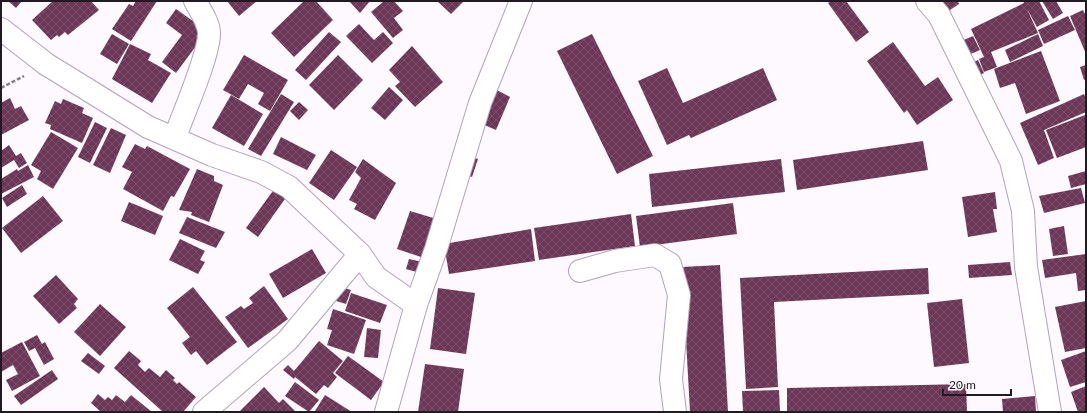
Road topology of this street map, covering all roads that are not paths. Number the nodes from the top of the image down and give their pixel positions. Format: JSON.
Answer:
{"nodes":[{"id":1,"x":195,"y":1,"type":"edge"},
{"id":2,"x":521,"y":1,"type":"edge"},
{"id":3,"x":927,"y":1,"type":"edge"},
{"id":4,"x":1,"y":29,"type":"edge"},
{"id":5,"x":174,"y":138,"type":"junction"},
{"id":6,"x":360,"y":254,"type":"junction"},
{"id":7,"x":580,"y":271,"type":"dead end"},
{"id":8,"x":416,"y":305,"type":"junction"},
{"id":9,"x":204,"y":412,"type":"edge"},
{"id":10,"x":386,"y":412,"type":"edge"},
{"id":11,"x":675,"y":412,"type":"edge"},
{"id":12,"x":1050,"y":412,"type":"edge"}],
"edges":[{"from":1,"to":5,"type":"street"},
{"from":2,"to":8,"type":"street"},
{"from":3,"to":12,"type":"street"},
{"from":4,"to":5,"type":"street"},
{"from":5,"to":6,"type":"street"},
{"from":6,"to":8,"type":"street"},
{"from":6,"to":9,"type":"street"},
{"from":7,"to":11,"type":"street"},
{"from":8,"to":10,"type":"street"}]}
